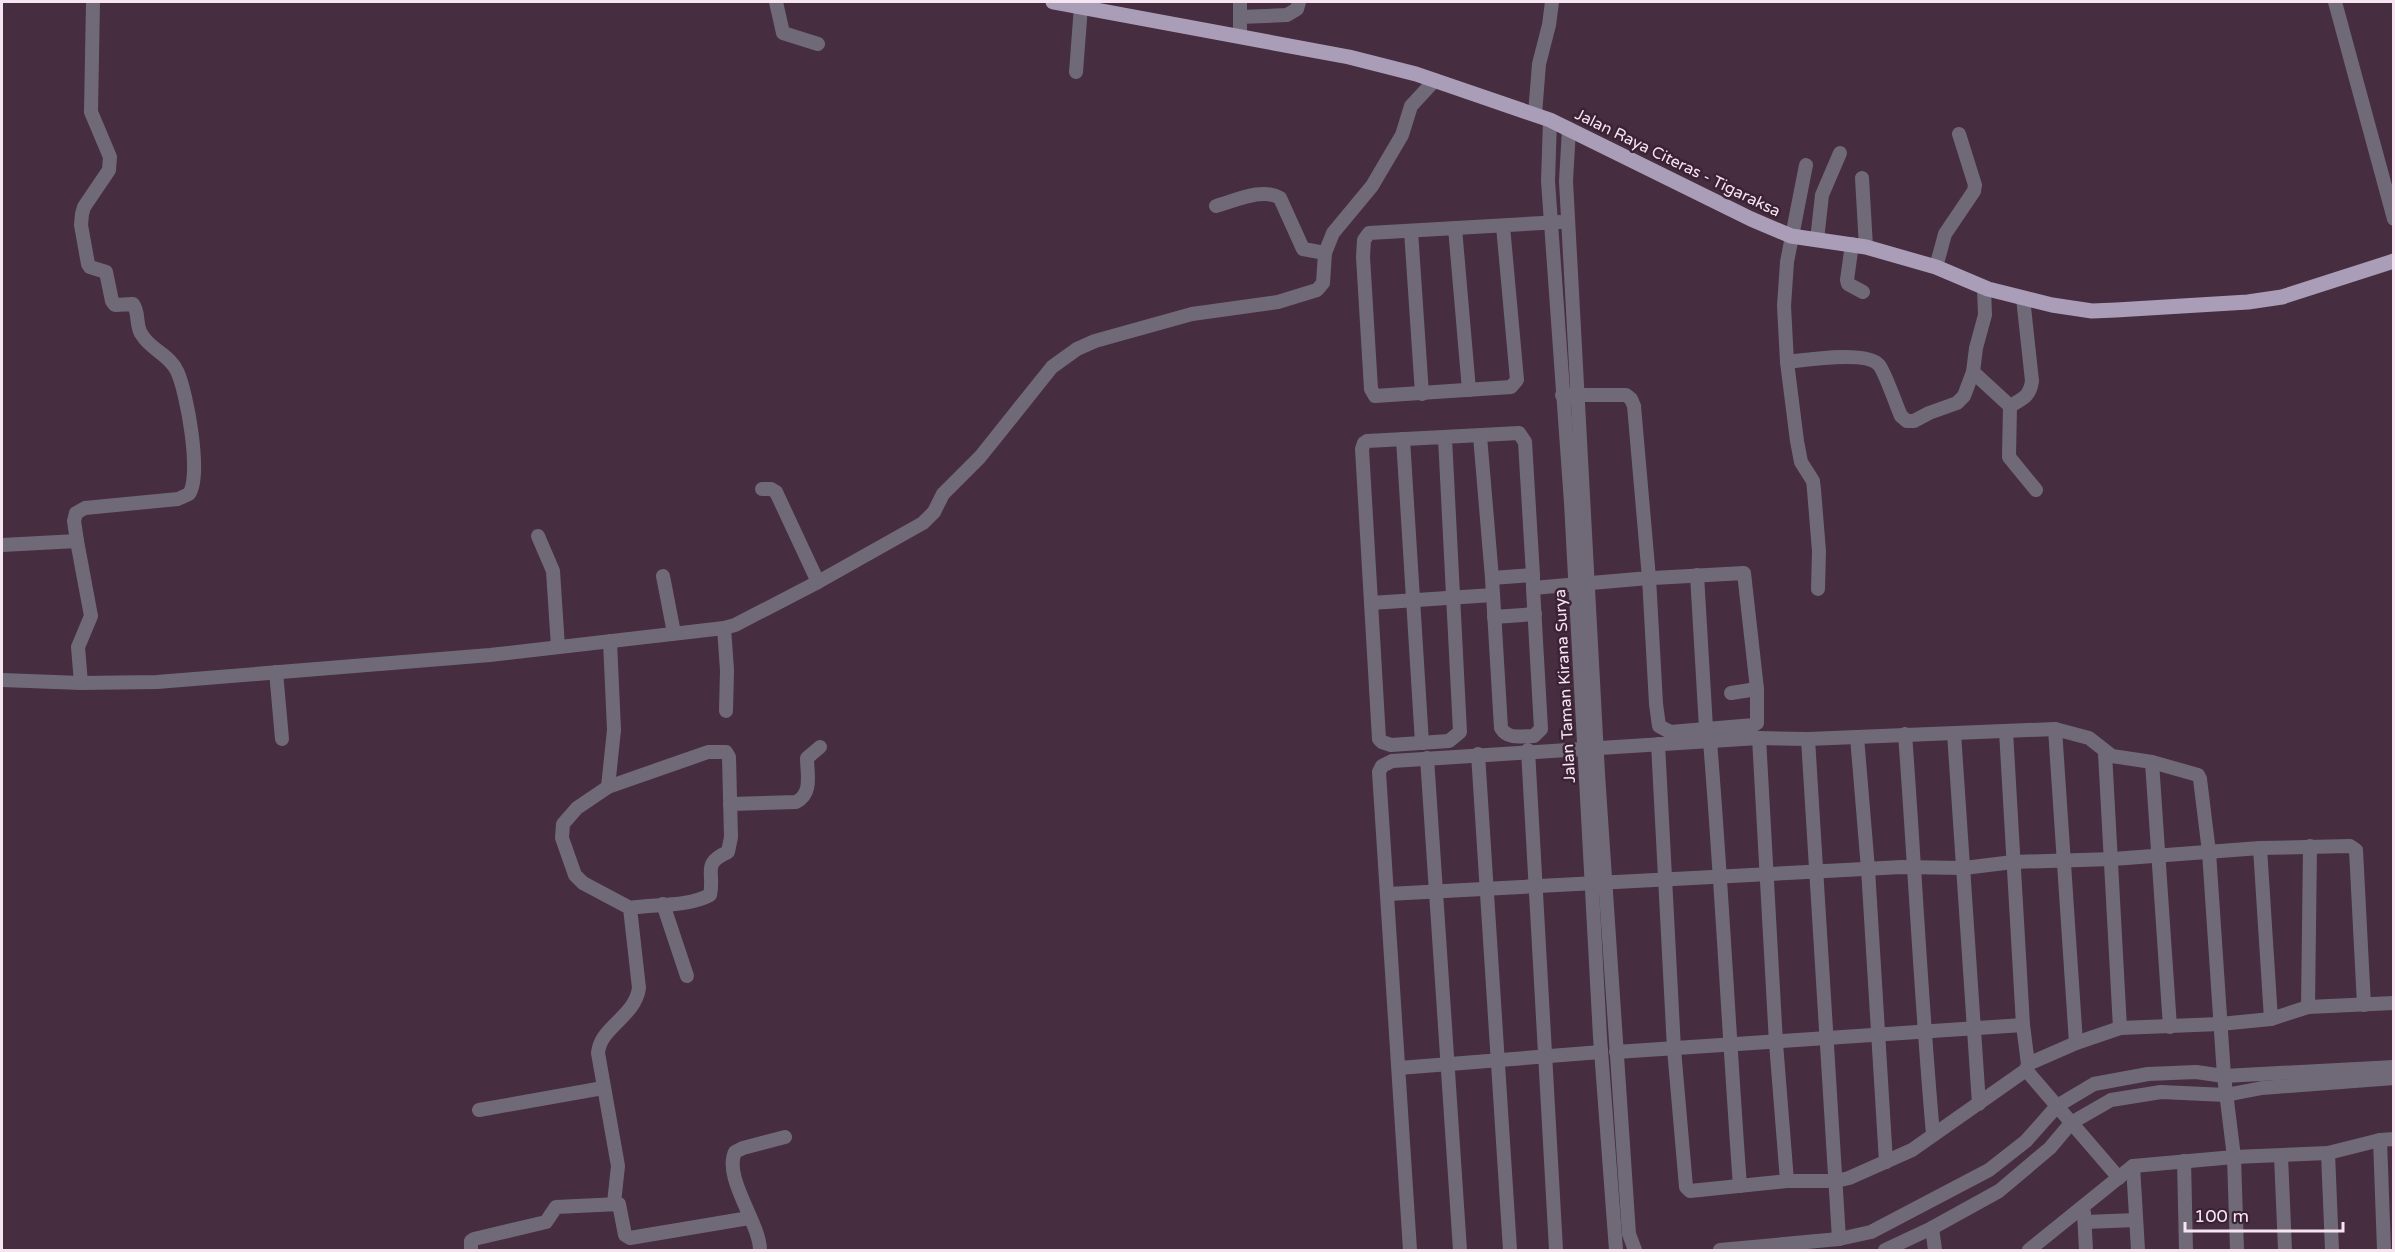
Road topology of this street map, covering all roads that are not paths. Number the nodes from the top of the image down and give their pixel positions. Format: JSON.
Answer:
{"nodes":[{"id":1,"x":93,"y":2,"type":"edge"},
{"id":2,"x":776,"y":2,"type":"edge"},
{"id":3,"x":1053,"y":2,"type":"edge"},
{"id":4,"x":1240,"y":2,"type":"edge"},
{"id":5,"x":1299,"y":2,"type":"edge"},
{"id":6,"x":1552,"y":2,"type":"edge"},
{"id":7,"x":2336,"y":2,"type":"edge"},
{"id":8,"x":1081,"y":6,"type":"junction"},
{"id":9,"x":1240,"y":17,"type":"junction"},
{"id":10,"x":1240,"y":36,"type":"junction"},
{"id":11,"x":818,"y":44,"type":"dead end"},
{"id":12,"x":1076,"y":72,"type":"dead end"},
{"id":13,"x":1436,"y":80,"type":"junction"},
{"id":14,"x":1535,"y":114,"type":"junction"},
{"id":15,"x":1550,"y":120,"type":"junction"},
{"id":16,"x":1569,"y":129,"type":"junction"},
{"id":17,"x":1959,"y":134,"type":"dead end"},
{"id":18,"x":1840,"y":153,"type":"dead end"},
{"id":19,"x":1806,"y":165,"type":"dead end"},
{"id":20,"x":1862,"y":178,"type":"dead end"},
{"id":21,"x":1216,"y":206,"type":"dead end"},
{"id":22,"x":2394,"y":219,"type":"edge"},
{"id":23,"x":1568,"y":221,"type":"junction"},
{"id":24,"x":1552,"y":223,"type":"junction"},
{"id":25,"x":1503,"y":226,"type":"junction"},
{"id":26,"x":1455,"y":228,"type":"junction"},
{"id":27,"x":1411,"y":231,"type":"junction"},
{"id":28,"x":1791,"y":236,"type":"junction"},
{"id":29,"x":1817,"y":240,"type":"junction"},
{"id":30,"x":1859,"y":245,"type":"junction"},
{"id":31,"x":1325,"y":253,"type":"junction"},
{"id":32,"x":2394,"y":261,"type":"edge"},
{"id":33,"x":1936,"y":267,"type":"junction"},
{"id":34,"x":1984,"y":288,"type":"junction"},
{"id":35,"x":1863,"y":292,"type":"dead end"},
{"id":36,"x":2023,"y":298,"type":"junction"},
{"id":37,"x":1786,"y":362,"type":"junction"},
{"id":38,"x":1973,"y":372,"type":"junction"},
{"id":39,"x":1469,"y":390,"type":"junction"},
{"id":40,"x":1422,"y":393,"type":"junction"},
{"id":41,"x":1562,"y":395,"type":"junction"},
{"id":42,"x":1578,"y":395,"type":"junction"},
{"id":43,"x":2010,"y":406,"type":"junction"},
{"id":44,"x":1480,"y":436,"type":"junction"},
{"id":45,"x":1445,"y":438,"type":"junction"},
{"id":46,"x":1403,"y":439,"type":"junction"},
{"id":47,"x":762,"y":489,"type":"dead end"},
{"id":48,"x":2036,"y":490,"type":"dead end"},
{"id":49,"x":538,"y":536,"type":"dead end"},
{"id":50,"x":77,"y":541,"type":"junction"},
{"id":51,"x":2,"y":545,"type":"edge"},
{"id":52,"x":1697,"y":575,"type":"junction"},
{"id":53,"x":663,"y":576,"type":"dead end"},
{"id":54,"x":1492,"y":578,"type":"junction"},
{"id":55,"x":1649,"y":578,"type":"junction"},
{"id":56,"x":1533,"y":581,"type":"junction"},
{"id":57,"x":818,"y":582,"type":"junction"},
{"id":58,"x":1581,"y":583,"type":"junction"},
{"id":59,"x":1818,"y":589,"type":"dead end"},
{"id":60,"x":1493,"y":595,"type":"junction"},
{"id":61,"x":1454,"y":597,"type":"junction"},
{"id":62,"x":1412,"y":601,"type":"junction"},
{"id":63,"x":1371,"y":603,"type":"junction"},
{"id":64,"x":1535,"y":614,"type":"junction"},
{"id":65,"x":1494,"y":617,"type":"junction"},
{"id":66,"x":724,"y":628,"type":"junction"},
{"id":67,"x":674,"y":633,"type":"junction"},
{"id":68,"x":610,"y":641,"type":"junction"},
{"id":69,"x":558,"y":647,"type":"junction"},
{"id":70,"x":276,"y":672,"type":"junction"},
{"id":71,"x":2,"y":680,"type":"edge"},
{"id":72,"x":81,"y":683,"type":"junction"},
{"id":73,"x":1757,"y":689,"type":"junction"},
{"id":74,"x":1731,"y":693,"type":"dead end"},
{"id":75,"x":726,"y":711,"type":"dead end"},
{"id":76,"x":2055,"y":729,"type":"junction"},
{"id":77,"x":2006,"y":731,"type":"junction"},
{"id":78,"x":1954,"y":733,"type":"junction"},
{"id":79,"x":1905,"y":734,"type":"junction"},
{"id":80,"x":1708,"y":735,"type":"junction"},
{"id":81,"x":1857,"y":737,"type":"junction"},
{"id":82,"x":1759,"y":738,"type":"junction"},
{"id":83,"x":1808,"y":739,"type":"junction"},
{"id":84,"x":282,"y":740,"type":"dead end"},
{"id":85,"x":1422,"y":743,"type":"junction"},
{"id":86,"x":1658,"y":744,"type":"junction"},
{"id":87,"x":820,"y":747,"type":"dead end"},
{"id":88,"x":1590,"y":748,"type":"junction"},
{"id":89,"x":1528,"y":750,"type":"junction"},
{"id":90,"x":2105,"y":753,"type":"junction"},
{"id":91,"x":1478,"y":754,"type":"junction"},
{"id":92,"x":1427,"y":758,"type":"junction"},
{"id":93,"x":2152,"y":762,"type":"junction"},
{"id":94,"x":608,"y":787,"type":"junction"},
{"id":95,"x":730,"y":804,"type":"junction"},
{"id":96,"x":2310,"y":846,"type":"junction"},
{"id":97,"x":2260,"y":848,"type":"junction"},
{"id":98,"x":2209,"y":852,"type":"junction"},
{"id":99,"x":2160,"y":856,"type":"junction"},
{"id":100,"x":2113,"y":860,"type":"junction"},
{"id":101,"x":2065,"y":861,"type":"junction"},
{"id":102,"x":2013,"y":862,"type":"junction"},
{"id":103,"x":1915,"y":867,"type":"junction"},
{"id":104,"x":1964,"y":868,"type":"junction"},
{"id":105,"x":1868,"y":869,"type":"junction"},
{"id":106,"x":1817,"y":872,"type":"junction"},
{"id":107,"x":1721,"y":876,"type":"junction"},
{"id":108,"x":1767,"y":876,"type":"junction"},
{"id":109,"x":1666,"y":879,"type":"junction"},
{"id":110,"x":1606,"y":883,"type":"junction"},
{"id":111,"x":1591,"y":884,"type":"junction"},
{"id":112,"x":1535,"y":886,"type":"junction"},
{"id":113,"x":1487,"y":889,"type":"junction"},
{"id":114,"x":1437,"y":892,"type":"junction"},
{"id":115,"x":1388,"y":894,"type":"junction"},
{"id":116,"x":663,"y":904,"type":"junction"},
{"id":117,"x":630,"y":908,"type":"junction"},
{"id":118,"x":687,"y":976,"type":"dead end"},
{"id":119,"x":2394,"y":1003,"type":"edge"},
{"id":120,"x":2364,"y":1005,"type":"junction"},
{"id":121,"x":2308,"y":1007,"type":"junction"},
{"id":122,"x":2271,"y":1019,"type":"junction"},
{"id":123,"x":2220,"y":1024,"type":"junction"},
{"id":124,"x":2023,"y":1025,"type":"junction"},
{"id":125,"x":2170,"y":1027,"type":"junction"},
{"id":126,"x":1975,"y":1028,"type":"junction"},
{"id":127,"x":2120,"y":1028,"type":"junction"},
{"id":128,"x":1924,"y":1031,"type":"junction"},
{"id":129,"x":1878,"y":1035,"type":"junction"},
{"id":130,"x":1827,"y":1040,"type":"junction"},
{"id":131,"x":1776,"y":1043,"type":"junction"},
{"id":132,"x":2076,"y":1043,"type":"junction"},
{"id":133,"x":1730,"y":1046,"type":"junction"},
{"id":134,"x":1674,"y":1049,"type":"junction"},
{"id":135,"x":1601,"y":1052,"type":"junction"},
{"id":136,"x":1616,"y":1052,"type":"junction"},
{"id":137,"x":1546,"y":1056,"type":"junction"},
{"id":138,"x":1498,"y":1060,"type":"junction"},
{"id":139,"x":1449,"y":1064,"type":"junction"},
{"id":140,"x":2027,"y":1067,"type":"junction"},
{"id":141,"x":2394,"y":1067,"type":"edge"},
{"id":142,"x":1400,"y":1068,"type":"junction"},
{"id":143,"x":2224,"y":1077,"type":"junction"},
{"id":144,"x":2394,"y":1078,"type":"edge"},
{"id":145,"x":603,"y":1088,"type":"junction"},
{"id":146,"x":2226,"y":1095,"type":"junction"},
{"id":147,"x":1979,"y":1104,"type":"junction"},
{"id":148,"x":2057,"y":1106,"type":"junction"},
{"id":149,"x":479,"y":1110,"type":"dead end"},
{"id":150,"x":2072,"y":1123,"type":"junction"},
{"id":151,"x":1933,"y":1134,"type":"junction"},
{"id":152,"x":785,"y":1137,"type":"dead end"},
{"id":153,"x":2387,"y":1140,"type":"edge"},
{"id":154,"x":2328,"y":1153,"type":"junction"},
{"id":155,"x":2281,"y":1156,"type":"junction"},
{"id":156,"x":2234,"y":1157,"type":"junction"},
{"id":157,"x":2184,"y":1161,"type":"junction"},
{"id":158,"x":1886,"y":1162,"type":"junction"},
{"id":159,"x":2133,"y":1166,"type":"junction"},
{"id":160,"x":2119,"y":1178,"type":"junction"},
{"id":161,"x":1787,"y":1181,"type":"junction"},
{"id":162,"x":1836,"y":1181,"type":"junction"},
{"id":163,"x":1740,"y":1186,"type":"junction"},
{"id":164,"x":614,"y":1203,"type":"junction"},
{"id":165,"x":2085,"y":1215,"type":"junction"},
{"id":166,"x":749,"y":1218,"type":"junction"},
{"id":167,"x":2136,"y":1220,"type":"junction"},
{"id":168,"x":1932,"y":1228,"type":"junction"},
{"id":169,"x":1839,"y":1239,"type":"junction"},
{"id":170,"x":2036,"y":1249,"type":"edge"},
{"id":171,"x":471,"y":1251,"type":"edge"},
{"id":172,"x":760,"y":1251,"type":"edge"},
{"id":173,"x":1410,"y":1251,"type":"edge"},
{"id":174,"x":1460,"y":1251,"type":"edge"},
{"id":175,"x":1509,"y":1251,"type":"edge"},
{"id":176,"x":1556,"y":1251,"type":"edge"},
{"id":177,"x":1616,"y":1251,"type":"edge"},
{"id":178,"x":1635,"y":1251,"type":"edge"},
{"id":179,"x":1720,"y":1251,"type":"edge"},
{"id":180,"x":1886,"y":1251,"type":"edge"},
{"id":181,"x":1935,"y":1251,"type":"edge"},
{"id":182,"x":2086,"y":1251,"type":"edge"},
{"id":183,"x":2138,"y":1251,"type":"edge"},
{"id":184,"x":2186,"y":1251,"type":"edge"},
{"id":185,"x":2237,"y":1251,"type":"edge"},
{"id":186,"x":2286,"y":1251,"type":"edge"},
{"id":187,"x":2332,"y":1251,"type":"edge"},
{"id":188,"x":2384,"y":1251,"type":"edge"}],
"edges":[{"from":1,"to":50,"type":"street"},
{"from":2,"to":11,"type":"street"},
{"from":3,"to":8,"type":"main road","name":"Jalan Raya Citeras - Tigaraksa"},
{"from":4,"to":9,"type":"street"},
{"from":5,"to":9,"type":"street"},
{"from":6,"to":14,"type":"street"},
{"from":7,"to":22,"type":"street"},
{"from":8,"to":10,"type":"main road","name":"Jalan Raya Citeras - Tigaraksa"},
{"from":8,"to":12,"type":"street"},
{"from":9,"to":10,"type":"street"},
{"from":10,"to":13,"type":"main road","name":"Jalan Raya Citeras - Tigaraksa"},
{"from":13,"to":14,"type":"main road","name":"Jalan Raya Citeras - Tigaraksa"},
{"from":13,"to":31,"type":"street"},
{"from":14,"to":15,"type":"main road","name":"Jalan Raya Citeras - Tigaraksa"},
{"from":15,"to":16,"type":"main road","name":"Jalan Raya Citeras - Tigaraksa"},
{"from":15,"to":24,"type":"street","name":"Jalan Taman Kirana Surya"},
{"from":16,"to":23,"type":"street","name":"Jalan Taman Kirana Surya"},
{"from":16,"to":28,"type":"main road","name":"Jalan Raya Citeras - Tigaraksa"},
{"from":17,"to":33,"type":"street"},
{"from":18,"to":29,"type":"street"},
{"from":19,"to":28,"type":"street"},
{"from":20,"to":30,"type":"street"},
{"from":21,"to":31,"type":"street"},
{"from":23,"to":24,"type":"street"},
{"from":23,"to":42,"type":"street","name":"Jalan Taman Kirana Surya"},
{"from":24,"to":25,"type":"street"},
{"from":24,"to":41,"type":"street","name":"Jalan Taman Kirana Surya"},
{"from":25,"to":26,"type":"street"},
{"from":25,"to":39,"type":"street"},
{"from":26,"to":27,"type":"street"},
{"from":26,"to":39,"type":"street"},
{"from":27,"to":40,"type":"street"},
{"from":27,"to":40,"type":"street"},
{"from":28,"to":29,"type":"main road","name":"Jalan Raya Citeras - Tigaraksa"},
{"from":28,"to":37,"type":"street"},
{"from":29,"to":30,"type":"main road","name":"Jalan Raya Citeras - Tigaraksa"},
{"from":30,"to":33,"type":"main road","name":"Jalan Raya Citeras - Tigaraksa"},
{"from":30,"to":35,"type":"street"},
{"from":31,"to":57,"type":"street"},
{"from":32,"to":36,"type":"main road","name":"Jalan Raya Citeras - Tigaraksa"},
{"from":33,"to":34,"type":"main road","name":"Jalan Raya Citeras - Tigaraksa"},
{"from":34,"to":36,"type":"main road","name":"Jalan Raya Citeras - Tigaraksa"},
{"from":34,"to":38,"type":"street"},
{"from":36,"to":43,"type":"street"},
{"from":37,"to":38,"type":"street"},
{"from":37,"to":59,"type":"street"},
{"from":38,"to":43,"type":"street"},
{"from":39,"to":40,"type":"street"},
{"from":41,"to":42,"type":"street"},
{"from":41,"to":58,"type":"street","name":"Jalan Taman Kirana Surya"},
{"from":42,"to":55,"type":"street"},
{"from":42,"to":58,"type":"street","name":"Jalan Taman Kirana Surya"},
{"from":43,"to":48,"type":"street"},
{"from":44,"to":45,"type":"street"},
{"from":44,"to":54,"type":"street"},
{"from":44,"to":56,"type":"street"},
{"from":45,"to":46,"type":"street"},
{"from":45,"to":61,"type":"street"},
{"from":46,"to":62,"type":"street"},
{"from":46,"to":63,"type":"street"},
{"from":47,"to":57,"type":"street"},
{"from":49,"to":69,"type":"street"},
{"from":50,"to":51,"type":"street"},
{"from":50,"to":72,"type":"street"},
{"from":52,"to":55,"type":"street"},
{"from":52,"to":73,"type":"street"},
{"from":52,"to":80,"type":"street"},
{"from":53,"to":67,"type":"street"},
{"from":54,"to":56,"type":"street"},
{"from":54,"to":60,"type":"street"},
{"from":55,"to":58,"type":"street"},
{"from":55,"to":80,"type":"street"},
{"from":56,"to":58,"type":"street"},
{"from":56,"to":64,"type":"street"},
{"from":57,"to":66,"type":"street"},
{"from":58,"to":88,"type":"street","name":"Jalan Taman Kirana Surya"},
{"from":60,"to":61,"type":"street"},
{"from":60,"to":65,"type":"street"},
{"from":61,"to":62,"type":"street"},
{"from":61,"to":85,"type":"street"},
{"from":62,"to":63,"type":"street"},
{"from":62,"to":85,"type":"street"},
{"from":63,"to":85,"type":"street"},
{"from":64,"to":65,"type":"street"},
{"from":64,"to":65,"type":"street"},
{"from":66,"to":67,"type":"street"},
{"from":66,"to":75,"type":"street"},
{"from":67,"to":68,"type":"street"},
{"from":68,"to":69,"type":"street"},
{"from":68,"to":94,"type":"street"},
{"from":69,"to":70,"type":"street"},
{"from":70,"to":72,"type":"street"},
{"from":70,"to":84,"type":"street"},
{"from":71,"to":72,"type":"street"},
{"from":73,"to":74,"type":"street"},
{"from":73,"to":80,"type":"street"},
{"from":76,"to":77,"type":"street"},
{"from":76,"to":90,"type":"street"},
{"from":76,"to":101,"type":"street"},
{"from":77,"to":78,"type":"street"},
{"from":77,"to":102,"type":"street"},
{"from":78,"to":79,"type":"street"},
{"from":78,"to":104,"type":"street"},
{"from":79,"to":81,"type":"street"},
{"from":79,"to":103,"type":"street"},
{"from":80,"to":82,"type":"street"},
{"from":80,"to":86,"type":"street"},
{"from":80,"to":107,"type":"street"},
{"from":81,"to":83,"type":"street"},
{"from":81,"to":105,"type":"street"},
{"from":82,"to":83,"type":"street"},
{"from":82,"to":108,"type":"street"},
{"from":83,"to":106,"type":"street"},
{"from":86,"to":88,"type":"street"},
{"from":86,"to":109,"type":"street"},
{"from":87,"to":95,"type":"street"},
{"from":88,"to":89,"type":"street"},
{"from":88,"to":110,"type":"street","name":"Jalan Taman Kirana Surya"},
{"from":88,"to":111,"type":"street","name":"Jalan Taman Kirana Surya"},
{"from":89,"to":91,"type":"street"},
{"from":89,"to":112,"type":"street"},
{"from":90,"to":93,"type":"street"},
{"from":90,"to":100,"type":"street"},
{"from":91,"to":92,"type":"street"},
{"from":91,"to":113,"type":"street"},
{"from":92,"to":114,"type":"street"},
{"from":92,"to":115,"type":"street"},
{"from":93,"to":98,"type":"street"},
{"from":93,"to":99,"type":"street"},
{"from":94,"to":95,"type":"street"},
{"from":94,"to":117,"type":"street"},
{"from":95,"to":116,"type":"street"},
{"from":96,"to":97,"type":"street"},
{"from":96,"to":120,"type":"street"},
{"from":96,"to":121,"type":"street"},
{"from":97,"to":98,"type":"street"},
{"from":97,"to":122,"type":"street"},
{"from":98,"to":99,"type":"street"},
{"from":98,"to":123,"type":"street"},
{"from":99,"to":100,"type":"street"},
{"from":99,"to":125,"type":"street"},
{"from":100,"to":101,"type":"street"},
{"from":100,"to":127,"type":"street"},
{"from":101,"to":102,"type":"street"},
{"from":101,"to":132,"type":"street"},
{"from":102,"to":104,"type":"street"},
{"from":102,"to":124,"type":"street"},
{"from":103,"to":104,"type":"street"},
{"from":103,"to":105,"type":"street"},
{"from":103,"to":128,"type":"street"},
{"from":104,"to":126,"type":"street"},
{"from":105,"to":106,"type":"street"},
{"from":105,"to":129,"type":"street"},
{"from":106,"to":108,"type":"street"},
{"from":106,"to":130,"type":"street"},
{"from":107,"to":108,"type":"street"},
{"from":107,"to":109,"type":"street"},
{"from":107,"to":133,"type":"street"},
{"from":108,"to":131,"type":"street"},
{"from":109,"to":110,"type":"street"},
{"from":109,"to":134,"type":"street"},
{"from":110,"to":111,"type":"street"},
{"from":110,"to":136,"type":"street","name":"Jalan Taman Kirana Surya"},
{"from":111,"to":112,"type":"street"},
{"from":111,"to":135,"type":"street","name":"Jalan Taman Kirana Surya"},
{"from":112,"to":113,"type":"street"},
{"from":112,"to":137,"type":"street"},
{"from":113,"to":114,"type":"street"},
{"from":113,"to":138,"type":"street"},
{"from":114,"to":115,"type":"street"},
{"from":114,"to":139,"type":"street"},
{"from":115,"to":142,"type":"street"},
{"from":116,"to":117,"type":"street"},
{"from":116,"to":118,"type":"street"},
{"from":117,"to":145,"type":"street"},
{"from":119,"to":120,"type":"street"},
{"from":120,"to":121,"type":"street"},
{"from":121,"to":122,"type":"street"},
{"from":122,"to":123,"type":"street"},
{"from":123,"to":125,"type":"street"},
{"from":123,"to":143,"type":"street"},
{"from":124,"to":126,"type":"street"},
{"from":124,"to":140,"type":"street"},
{"from":125,"to":127,"type":"street"},
{"from":126,"to":128,"type":"street"},
{"from":126,"to":147,"type":"street"},
{"from":127,"to":132,"type":"street"},
{"from":128,"to":129,"type":"street"},
{"from":128,"to":151,"type":"street"},
{"from":129,"to":130,"type":"street"},
{"from":129,"to":158,"type":"street"},
{"from":130,"to":131,"type":"street"},
{"from":130,"to":162,"type":"street"},
{"from":131,"to":133,"type":"street"},
{"from":131,"to":161,"type":"street"},
{"from":132,"to":140,"type":"street"},
{"from":133,"to":134,"type":"street"},
{"from":133,"to":163,"type":"street"},
{"from":134,"to":136,"type":"street"},
{"from":134,"to":163,"type":"street"},
{"from":135,"to":137,"type":"street"},
{"from":135,"to":177,"type":"street","name":"Jalan Taman Kirana Surya"},
{"from":136,"to":178,"type":"street","name":"Jalan Taman Kirana Surya"},
{"from":137,"to":138,"type":"street"},
{"from":137,"to":176,"type":"street"},
{"from":138,"to":139,"type":"street"},
{"from":138,"to":175,"type":"street"},
{"from":139,"to":142,"type":"street"},
{"from":139,"to":174,"type":"street"},
{"from":140,"to":147,"type":"street"},
{"from":140,"to":148,"type":"street"},
{"from":141,"to":143,"type":"street"},
{"from":142,"to":173,"type":"street"},
{"from":143,"to":146,"type":"street"},
{"from":143,"to":148,"type":"street"},
{"from":144,"to":146,"type":"street"},
{"from":145,"to":149,"type":"street"},
{"from":145,"to":164,"type":"street"},
{"from":146,"to":150,"type":"street"},
{"from":146,"to":156,"type":"street"},
{"from":147,"to":151,"type":"street"},
{"from":148,"to":150,"type":"street"},
{"from":148,"to":169,"type":"street"},
{"from":150,"to":160,"type":"street"},
{"from":150,"to":168,"type":"street"},
{"from":151,"to":158,"type":"street"},
{"from":152,"to":166,"type":"street"},
{"from":153,"to":154,"type":"street"},
{"from":153,"to":188,"type":"street"},
{"from":154,"to":155,"type":"street"},
{"from":154,"to":187,"type":"street"},
{"from":155,"to":156,"type":"street"},
{"from":155,"to":186,"type":"street"},
{"from":156,"to":157,"type":"street"},
{"from":156,"to":185,"type":"street"},
{"from":157,"to":159,"type":"street"},
{"from":157,"to":184,"type":"street"},
{"from":158,"to":162,"type":"street"},
{"from":159,"to":160,"type":"street"},
{"from":159,"to":167,"type":"street"},
{"from":160,"to":165,"type":"street"},
{"from":161,"to":162,"type":"street"},
{"from":161,"to":163,"type":"street"},
{"from":162,"to":169,"type":"street"},
{"from":164,"to":166,"type":"street"},
{"from":164,"to":171,"type":"street"},
{"from":165,"to":167,"type":"street"},
{"from":165,"to":170,"type":"street"},
{"from":165,"to":182,"type":"street"},
{"from":166,"to":172,"type":"street"},
{"from":167,"to":183,"type":"street"},
{"from":168,"to":180,"type":"street"},
{"from":168,"to":181,"type":"street"},
{"from":169,"to":179,"type":"street"}]}
